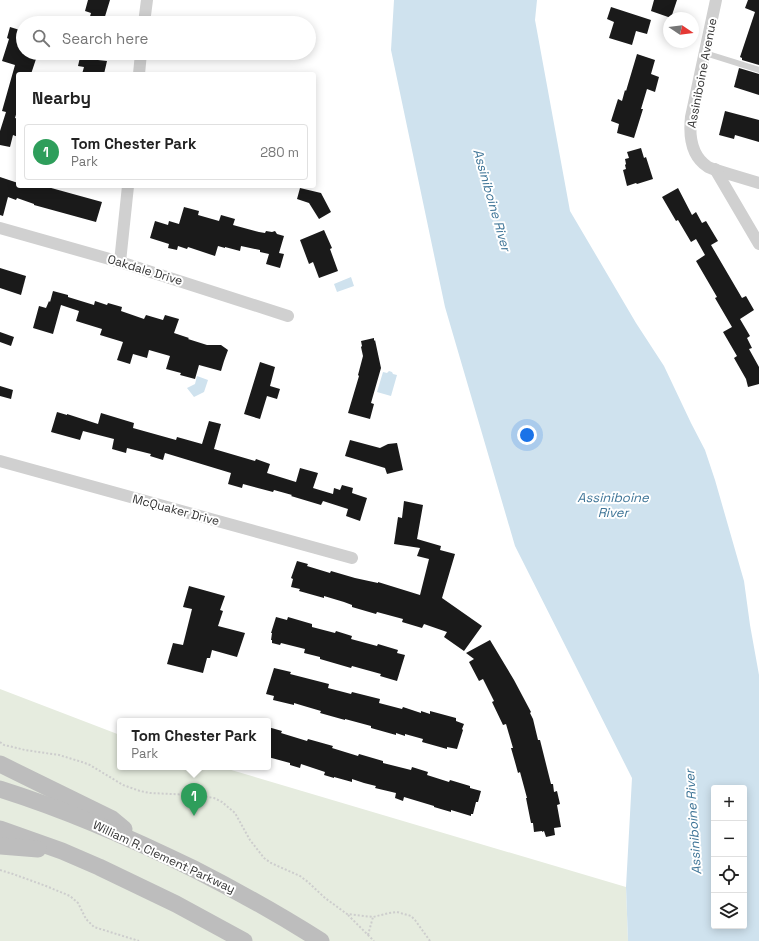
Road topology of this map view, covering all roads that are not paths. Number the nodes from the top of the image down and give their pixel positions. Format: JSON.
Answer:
{"nodes":[{"id":1,"x":147,"y":0,"type":"edge"},
{"id":2,"x":716,"y":0,"type":"edge"},
{"id":3,"x":145,"y":16,"type":"edge"},
{"id":4,"x":705,"y":53,"type":"junction"},
{"id":5,"x":140,"y":60,"type":"edge"},
{"id":6,"x":759,"y":70,"type":"edge"},
{"id":7,"x":139,"y":72,"type":"edge"},
{"id":8,"x":714,"y":170,"type":"junction"},
{"id":9,"x":759,"y":183,"type":"edge"},
{"id":10,"x":128,"y":188,"type":"edge"},
{"id":11,"x":0,"y":228,"type":"edge"},
{"id":12,"x":759,"y":244,"type":"edge"},
{"id":13,"x":120,"y":262,"type":"junction"},
{"id":14,"x":288,"y":316,"type":"dead end"},
{"id":15,"x":0,"y":461,"type":"edge"},
{"id":16,"x":352,"y":558,"type":"dead end"},
{"id":17,"x":0,"y":764,"type":"edge"},
{"id":18,"x":0,"y":789,"type":"edge"},
{"id":19,"x":0,"y":829,"type":"edge"},
{"id":20,"x":139,"y":843,"type":"junction"},
{"id":21,"x":0,"y":846,"type":"edge"},
{"id":22,"x":62,"y":851,"type":"junction"},
{"id":23,"x":244,"y":941,"type":"edge"},
{"id":24,"x":321,"y":941,"type":"edge"}],
"edges":[{"from":1,"to":3,"type":"street"},
{"from":2,"to":4,"type":"street","name":"Assiniboine Avenue"},
{"from":4,"to":6,"type":"lane"},
{"from":4,"to":8,"type":"street","name":"Assiniboine Avenue"},
{"from":5,"to":7,"type":"street"},
{"from":8,"to":9,"type":"street"},
{"from":8,"to":12,"type":"street","name":"Assiniboine Avenue"},
{"from":10,"to":13,"type":"street"},
{"from":11,"to":13,"type":"street","name":"Oakdale Drive"},
{"from":13,"to":14,"type":"street","name":"Oakdale Drive"},
{"from":15,"to":16,"type":"street","name":"McQuaker Drive"},
{"from":17,"to":20,"type":"main road"},
{"from":18,"to":20,"type":"main road","name":"William R. Clement Parkway"},
{"from":19,"to":22,"type":"main road"},
{"from":20,"to":24,"type":"main road","name":"William R. Clement Parkway"},
{"from":21,"to":22,"type":"main road"},
{"from":22,"to":23,"type":"main road"}]}
